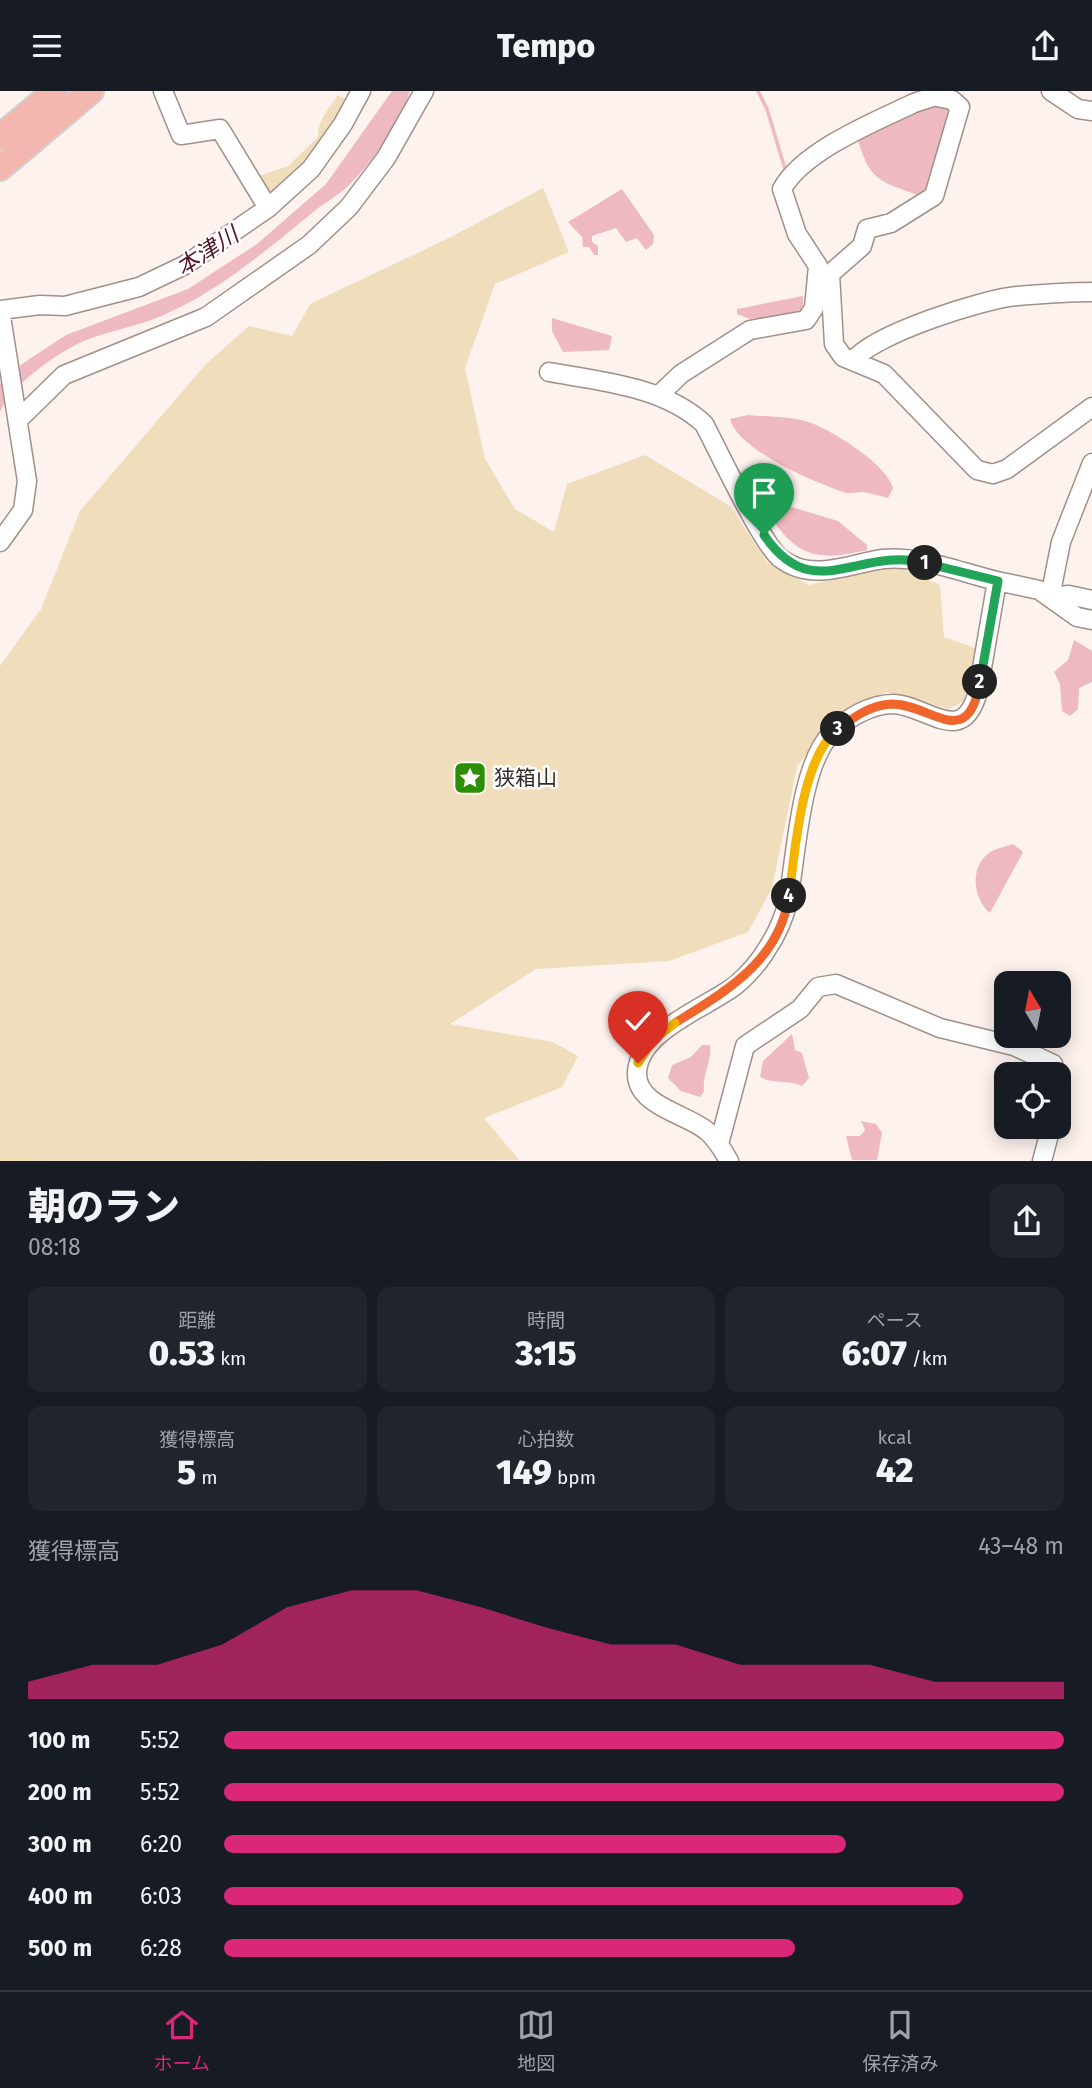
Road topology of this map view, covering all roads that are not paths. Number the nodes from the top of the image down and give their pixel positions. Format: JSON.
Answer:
{"nodes":[{"id":1,"x":55,"y":91,"type":"edge"},
{"id":2,"x":91,"y":91,"type":"edge"},
{"id":3,"x":163,"y":91,"type":"edge"},
{"id":4,"x":361,"y":91,"type":"edge"},
{"id":5,"x":424,"y":91,"type":"edge"},
{"id":6,"x":1051,"y":91,"type":"edge"},
{"id":7,"x":939,"y":94,"type":"edge"},
{"id":8,"x":1092,"y":111,"type":"edge"},
{"id":9,"x":0,"y":137,"type":"edge"},
{"id":10,"x":0,"y":168,"type":"edge"},
{"id":11,"x":268,"y":208,"type":"junction"},
{"id":12,"x":1092,"y":292,"type":"edge"},
{"id":13,"x":0,"y":310,"type":"edge"},
{"id":14,"x":854,"y":360,"type":"junction"},
{"id":15,"x":550,"y":372,"type":"dead end"},
{"id":16,"x":659,"y":395,"type":"junction"},
{"id":17,"x":1092,"y":407,"type":"edge"},
{"id":18,"x":18,"y":415,"type":"junction"},
{"id":19,"x":1092,"y":463,"type":"edge"},
{"id":20,"x":0,"y":542,"type":"edge"},
{"id":21,"x":998,"y":581,"type":"junction"},
{"id":22,"x":1050,"y":597,"type":"junction"},
{"id":23,"x":1092,"y":600,"type":"edge"},
{"id":24,"x":1092,"y":620,"type":"edge"},
{"id":25,"x":1049,"y":1062,"type":"edge"},
{"id":26,"x":1048,"y":1139,"type":"edge"},
{"id":27,"x":719,"y":1144,"type":"junction"},
{"id":28,"x":729,"y":1160,"type":"edge"},
{"id":29,"x":1042,"y":1160,"type":"edge"}],
"edges":[{"from":1,"to":9,"type":"highway"},
{"from":2,"to":10,"type":"highway"},
{"from":3,"to":11,"type":"street"},
{"from":4,"to":11,"type":"street"},
{"from":5,"to":18,"type":"street"},
{"from":6,"to":8,"type":"street"},
{"from":7,"to":14,"type":"street"},
{"from":7,"to":16,"type":"street"},
{"from":11,"to":13,"type":"street"},
{"from":12,"to":14,"type":"street"},
{"from":13,"to":18,"type":"street"},
{"from":14,"to":17,"type":"street"},
{"from":15,"to":16,"type":"street"},
{"from":16,"to":21,"type":"street"},
{"from":18,"to":20,"type":"street"},
{"from":19,"to":22,"type":"street"},
{"from":21,"to":22,"type":"street"},
{"from":21,"to":27,"type":"street"},
{"from":22,"to":23,"type":"street"},
{"from":22,"to":24,"type":"street"},
{"from":25,"to":27,"type":"street"},
{"from":26,"to":29,"type":"street"},
{"from":27,"to":28,"type":"street"}]}
